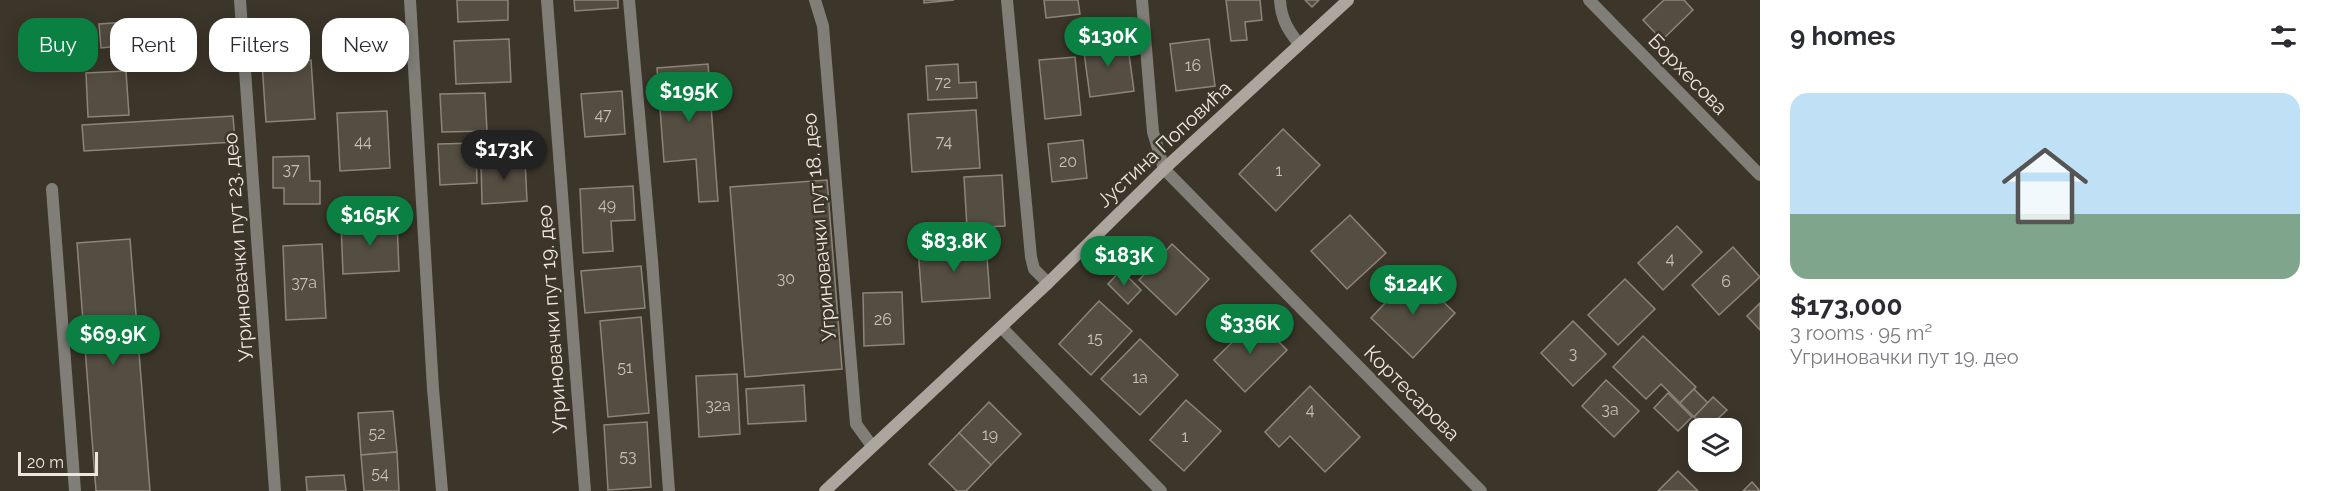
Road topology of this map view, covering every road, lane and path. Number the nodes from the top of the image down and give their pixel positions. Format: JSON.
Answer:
{"nodes":[{"id":1,"x":240,"y":0,"type":"edge"},
{"id":2,"x":410,"y":0,"type":"edge"},
{"id":3,"x":547,"y":0,"type":"edge"},
{"id":4,"x":629,"y":0,"type":"edge"},
{"id":5,"x":815,"y":0,"type":"edge"},
{"id":6,"x":1007,"y":0,"type":"edge"},
{"id":7,"x":1142,"y":0,"type":"edge"},
{"id":8,"x":1280,"y":0,"type":"edge"},
{"id":9,"x":1348,"y":0,"type":"edge"},
{"id":10,"x":1589,"y":0,"type":"edge"},
{"id":11,"x":1299,"y":44,"type":"junction"},
{"id":12,"x":1164,"y":169,"type":"junction"},
{"id":13,"x":1760,"y":175,"type":"edge"},
{"id":14,"x":52,"y":189,"type":"dead end"},
{"id":15,"x":1047,"y":283,"type":"junction"},
{"id":16,"x":1001,"y":327,"type":"junction"},
{"id":17,"x":872,"y":446,"type":"junction"},
{"id":18,"x":75,"y":491,"type":"edge"},
{"id":19,"x":275,"y":491,"type":"edge"},
{"id":20,"x":442,"y":491,"type":"edge"},
{"id":21,"x":585,"y":491,"type":"edge"},
{"id":22,"x":669,"y":491,"type":"edge"},
{"id":23,"x":825,"y":491,"type":"edge"},
{"id":24,"x":1161,"y":491,"type":"edge"},
{"id":25,"x":1481,"y":491,"type":"edge"}],
"edges":[{"from":1,"to":19,"type":"street","name":"Угриновачки пут 23. део"},
{"from":2,"to":20,"type":"street"},
{"from":3,"to":21,"type":"street","name":"Угриновачки пут 19. део"},
{"from":4,"to":22,"type":"street"},
{"from":5,"to":17,"type":"street","name":"Угриновачки пут 18. део"},
{"from":6,"to":15,"type":"street"},
{"from":7,"to":12,"type":"street"},
{"from":8,"to":11,"type":"street"},
{"from":9,"to":11,"type":"street","name":"Јустина Поповића"},
{"from":10,"to":13,"type":"street","name":"Борхесова"},
{"from":11,"to":12,"type":"street","name":"Јустина Поповића"},
{"from":12,"to":15,"type":"street","name":"Јустина Поповића"},
{"from":12,"to":25,"type":"street","name":"Кортесарова"},
{"from":14,"to":18,"type":"street"},
{"from":15,"to":16,"type":"street","name":"Јустина Поповића"},
{"from":16,"to":17,"type":"street","name":"Јустина Поповића"},
{"from":16,"to":24,"type":"street"},
{"from":17,"to":23,"type":"street","name":"Јустина Поповића"}]}
